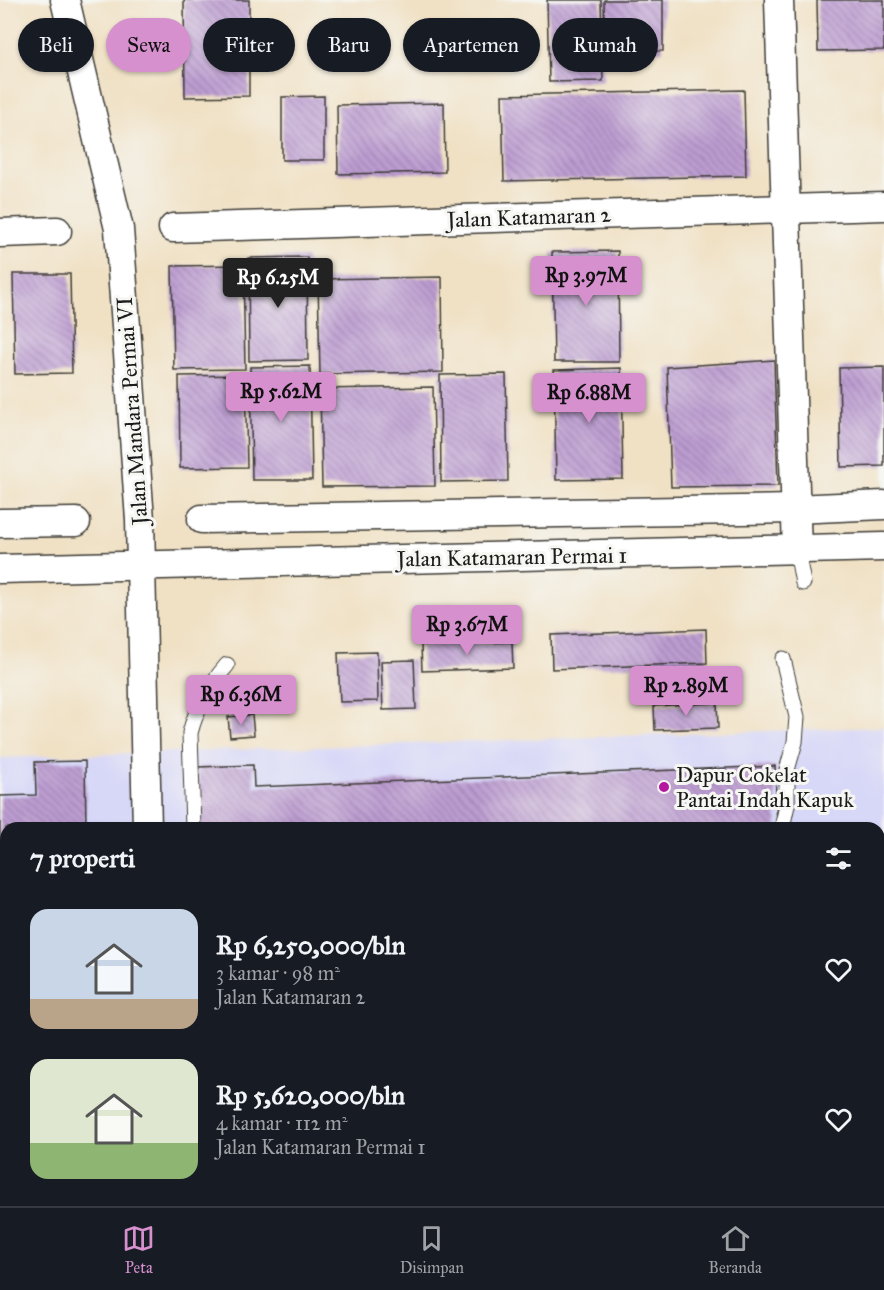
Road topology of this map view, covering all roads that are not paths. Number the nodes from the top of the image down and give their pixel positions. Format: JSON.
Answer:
{"nodes":[{"id":1,"x":65,"y":0,"type":"edge"},
{"id":2,"x":779,"y":0,"type":"edge"},
{"id":3,"x":884,"y":206,"type":"edge"},
{"id":4,"x":787,"y":210,"type":"junction"},
{"id":5,"x":173,"y":228,"type":"dead end"},
{"id":6,"x":57,"y":231,"type":"dead end"},
{"id":7,"x":0,"y":233,"type":"edge"},
{"id":8,"x":884,"y":505,"type":"edge"},
{"id":9,"x":794,"y":509,"type":"junction"},
{"id":10,"x":202,"y":519,"type":"dead end"},
{"id":11,"x":76,"y":522,"type":"dead end"},
{"id":12,"x":0,"y":523,"type":"edge"},
{"id":13,"x":884,"y":547,"type":"edge"},
{"id":14,"x":797,"y":551,"type":"junction"},
{"id":15,"x":140,"y":565,"type":"junction"},
{"id":16,"x":0,"y":569,"type":"edge"},
{"id":17,"x":803,"y":583,"type":"dead end"},
{"id":18,"x":783,"y":659,"type":"dead end"},
{"id":19,"x":227,"y":665,"type":"dead end"},
{"id":20,"x":147,"y":822,"type":"edge"},
{"id":21,"x":193,"y":822,"type":"edge"},
{"id":22,"x":783,"y":822,"type":"edge"}],
"edges":[{"from":1,"to":15,"type":"street","name":"Jalan Mandara Permai VI"},
{"from":2,"to":4,"type":"street"},
{"from":3,"to":4,"type":"street","name":"Jalan Katamaran 2"},
{"from":4,"to":5,"type":"street","name":"Jalan Katamaran 2"},
{"from":4,"to":9,"type":"street"},
{"from":6,"to":7,"type":"street"},
{"from":8,"to":9,"type":"street"},
{"from":9,"to":10,"type":"street"},
{"from":9,"to":14,"type":"street"},
{"from":11,"to":12,"type":"street"},
{"from":13,"to":14,"type":"street","name":"Jalan Katamaran Permai 1"},
{"from":14,"to":15,"type":"street","name":"Jalan Katamaran Permai 1"},
{"from":14,"to":17,"type":"lane"},
{"from":15,"to":16,"type":"street","name":"Jalan Katamaran Permai 1"},
{"from":15,"to":20,"type":"street","name":"Jalan Mandara Permai VI"},
{"from":18,"to":22,"type":"lane"},
{"from":19,"to":21,"type":"lane"}]}
